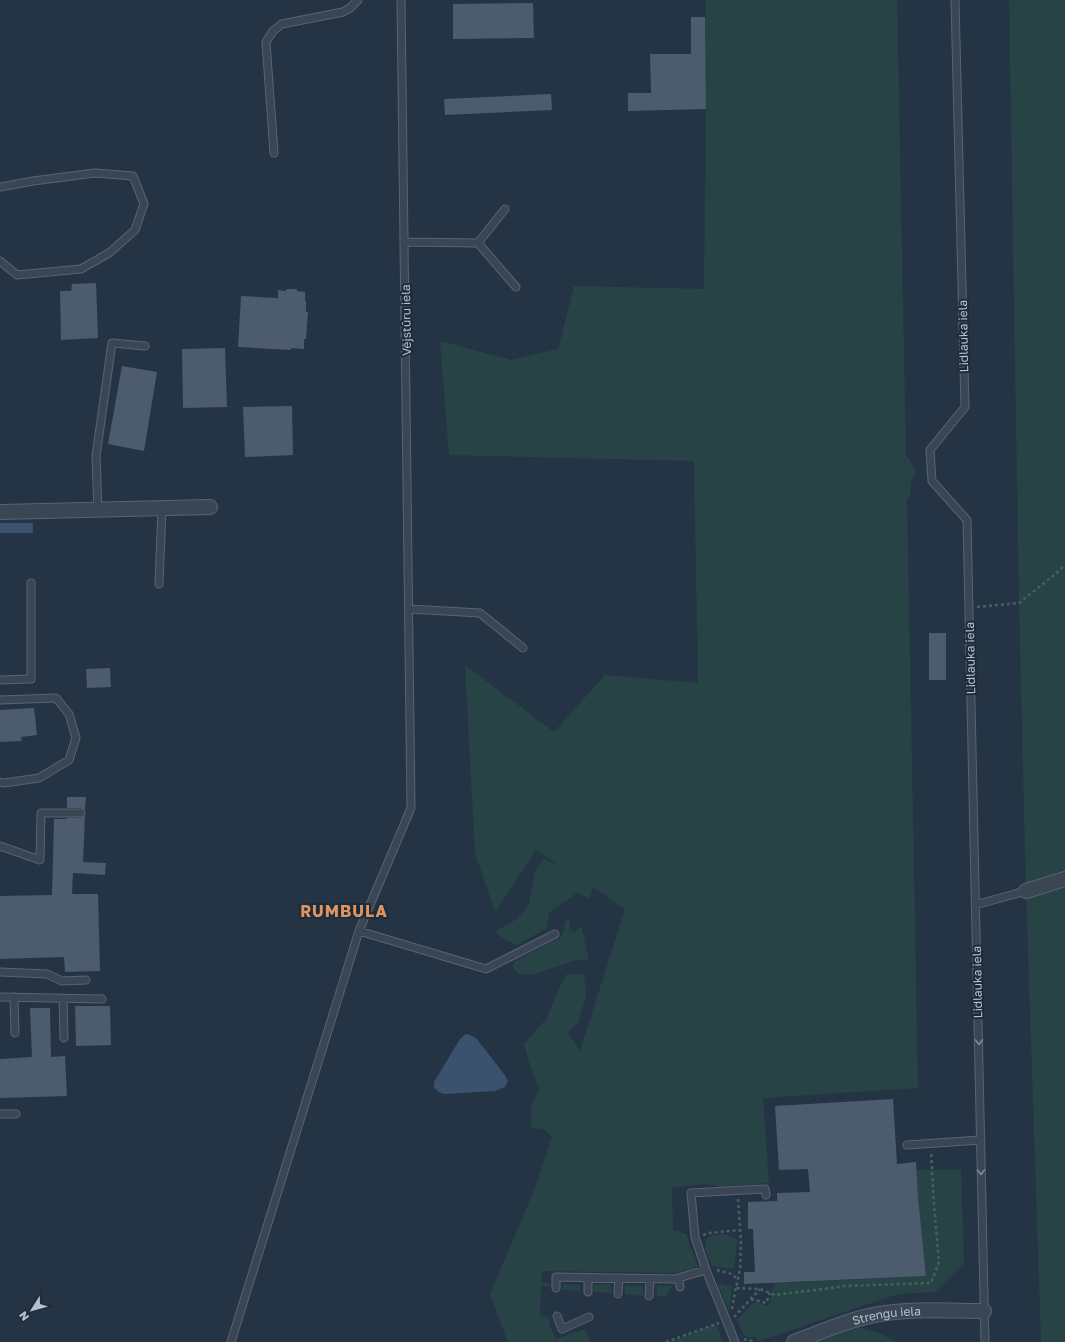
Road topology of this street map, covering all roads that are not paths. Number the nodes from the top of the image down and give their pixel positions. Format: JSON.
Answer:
{"nodes":[{"id":1,"x":358,"y":0,"type":"edge"},
{"id":2,"x":401,"y":0,"type":"edge"},
{"id":3,"x":955,"y":0,"type":"edge"},
{"id":4,"x":274,"y":153,"type":"dead end"},
{"id":5,"x":0,"y":187,"type":"edge"},
{"id":6,"x":505,"y":209,"type":"dead end"},
{"id":7,"x":405,"y":242,"type":"junction"},
{"id":8,"x":478,"y":243,"type":"junction"},
{"id":9,"x":0,"y":261,"type":"edge"},
{"id":10,"x":516,"y":287,"type":"dead end"},
{"id":11,"x":144,"y":346,"type":"dead end"},
{"id":12,"x":210,"y":507,"type":"dead end"},
{"id":13,"x":162,"y":508,"type":"junction"},
{"id":14,"x":98,"y":510,"type":"junction"},
{"id":15,"x":0,"y":512,"type":"edge"},
{"id":16,"x":31,"y":583,"type":"dead end"},
{"id":17,"x":159,"y":584,"type":"dead end"},
{"id":18,"x":409,"y":609,"type":"junction"},
{"id":19,"x":523,"y":648,"type":"dead end"},
{"id":20,"x":0,"y":680,"type":"edge"},
{"id":21,"x":0,"y":700,"type":"edge"},
{"id":22,"x":0,"y":782,"type":"edge"},
{"id":23,"x":81,"y":813,"type":"dead end"},
{"id":24,"x":0,"y":846,"type":"edge"},
{"id":25,"x":1065,"y":880,"type":"edge"},
{"id":26,"x":1026,"y":890,"type":"joint"},
{"id":27,"x":975,"y":905,"type":"junction"},
{"id":28,"x":359,"y":931,"type":"junction"},
{"id":29,"x":556,"y":934,"type":"dead end"},
{"id":30,"x":0,"y":972,"type":"edge"},
{"id":31,"x":86,"y":980,"type":"dead end"},
{"id":32,"x":0,"y":997,"type":"edge"},
{"id":33,"x":14,"y":998,"type":"junction"},
{"id":34,"x":62,"y":998,"type":"junction"},
{"id":35,"x":102,"y":999,"type":"dead end"},
{"id":36,"x":15,"y":1033,"type":"dead end"},
{"id":37,"x":64,"y":1038,"type":"dead end"},
{"id":38,"x":0,"y":1114,"type":"edge"},
{"id":39,"x":16,"y":1114,"type":"dead end"},
{"id":40,"x":981,"y":1140,"type":"junction"},
{"id":41,"x":907,"y":1144,"type":"dead end"},
{"id":42,"x":766,"y":1196,"type":"dead end"},
{"id":43,"x":706,"y":1270,"type":"junction"},
{"id":44,"x":588,"y":1278,"type":"junction"},
{"id":45,"x":619,"y":1278,"type":"junction"},
{"id":46,"x":679,"y":1278,"type":"junction"},
{"id":47,"x":650,"y":1279,"type":"junction"},
{"id":48,"x":556,"y":1288,"type":"dead end"},
{"id":49,"x":680,"y":1288,"type":"dead end"},
{"id":50,"x":588,"y":1292,"type":"dead end"},
{"id":51,"x":618,"y":1294,"type":"dead end"},
{"id":52,"x":649,"y":1296,"type":"dead end"},
{"id":53,"x":984,"y":1311,"type":"junction"},
{"id":54,"x":557,"y":1316,"type":"dead end"},
{"id":55,"x":589,"y":1317,"type":"dead end"},
{"id":56,"x":231,"y":1342,"type":"edge"},
{"id":57,"x":735,"y":1342,"type":"edge"},
{"id":58,"x":794,"y":1342,"type":"edge"},
{"id":59,"x":985,"y":1342,"type":"edge"}],
"edges":[{"from":1,"to":4,"type":"lane"},
{"from":2,"to":7,"type":"lane","name":"Vējstūru iela"},
{"from":3,"to":27,"type":"lane","name":"Lidlauka iela"},
{"from":5,"to":9,"type":"lane"},
{"from":6,"to":8,"type":"lane"},
{"from":7,"to":8,"type":"lane"},
{"from":7,"to":18,"type":"lane","name":"Vējstūru iela"},
{"from":8,"to":10,"type":"lane"},
{"from":11,"to":14,"type":"lane"},
{"from":12,"to":13,"type":"street"},
{"from":13,"to":14,"type":"street"},
{"from":13,"to":17,"type":"lane"},
{"from":14,"to":15,"type":"street"},
{"from":16,"to":20,"type":"lane"},
{"from":18,"to":19,"type":"lane"},
{"from":18,"to":28,"type":"lane","name":"Vējstūru iela"},
{"from":21,"to":22,"type":"lane"},
{"from":23,"to":24,"type":"lane"},
{"from":25,"to":26,"type":"street"},
{"from":26,"to":27,"type":"lane"},
{"from":27,"to":40,"type":"lane","name":"Lidlauka iela","one_way":true},
{"from":28,"to":29,"type":"lane"},
{"from":28,"to":56,"type":"lane","name":"Vējstūru iela"},
{"from":30,"to":31,"type":"lane"},
{"from":32,"to":33,"type":"lane"},
{"from":33,"to":34,"type":"lane"},
{"from":33,"to":36,"type":"lane"},
{"from":34,"to":35,"type":"lane"},
{"from":34,"to":37,"type":"lane"},
{"from":38,"to":39,"type":"lane"},
{"from":40,"to":41,"type":"lane"},
{"from":40,"to":53,"type":"lane","name":"Lidlauka iela","one_way":true},
{"from":42,"to":43,"type":"lane"},
{"from":43,"to":46,"type":"lane"},
{"from":43,"to":57,"type":"lane"},
{"from":44,"to":45,"type":"lane"},
{"from":44,"to":48,"type":"lane"},
{"from":44,"to":50,"type":"lane"},
{"from":45,"to":47,"type":"lane"},
{"from":45,"to":51,"type":"lane"},
{"from":46,"to":47,"type":"lane"},
{"from":46,"to":49,"type":"lane"},
{"from":47,"to":52,"type":"lane"},
{"from":53,"to":58,"type":"street","name":"Strengu iela"},
{"from":53,"to":59,"type":"lane","name":"Lidlauka iela"},
{"from":54,"to":55,"type":"lane"}]}
